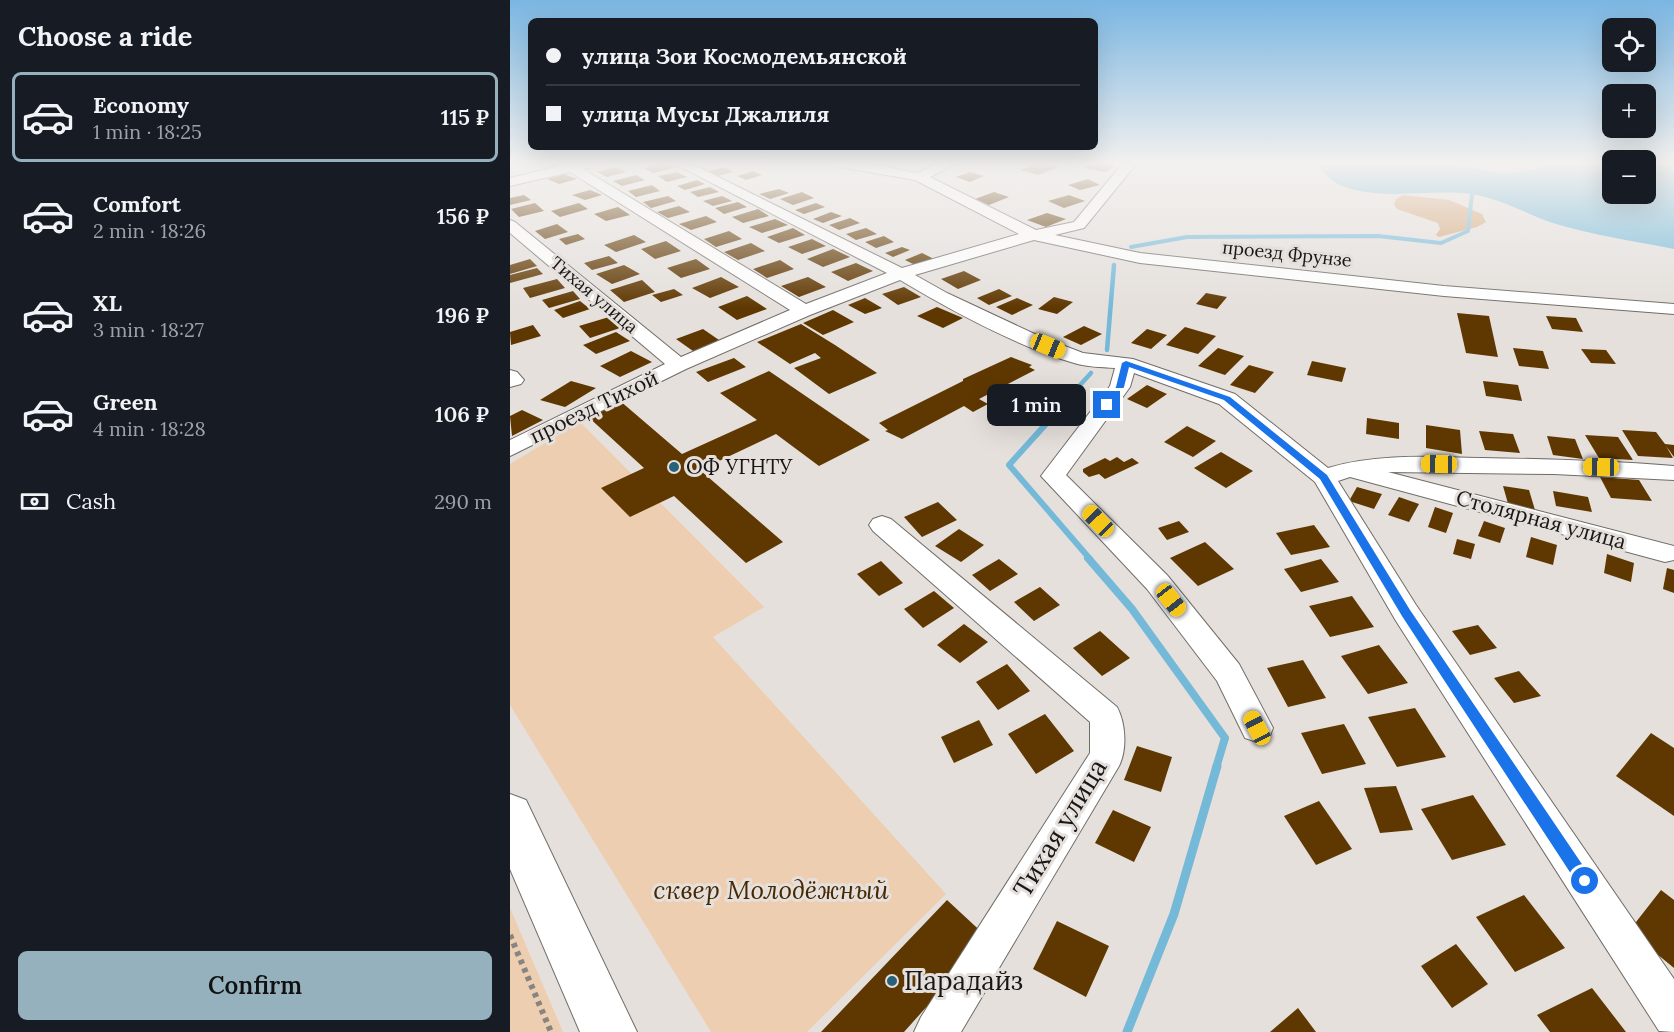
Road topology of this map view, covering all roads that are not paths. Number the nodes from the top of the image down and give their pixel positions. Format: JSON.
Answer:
{"nodes":[{"id":1,"x":642,"y":211,"type":"edge"},
{"id":2,"x":776,"y":211,"type":"edge"},
{"id":3,"x":987,"y":211,"type":"edge"},
{"id":4,"x":1090,"y":211,"type":"edge"},
{"id":5,"x":510,"y":225,"type":"edge"},
{"id":6,"x":1034,"y":235,"type":"junction"},
{"id":7,"x":901,"y":274,"type":"junction"},
{"id":8,"x":1674,"y":309,"type":"edge"},
{"id":9,"x":804,"y":311,"type":"junction"},
{"id":10,"x":1126,"y":363,"type":"junction"},
{"id":11,"x":679,"y":365,"type":"junction"},
{"id":12,"x":510,"y":376,"type":"edge"},
{"id":13,"x":510,"y":381,"type":"edge"},
{"id":14,"x":510,"y":449,"type":"edge"},
{"id":15,"x":1336,"y":473,"type":"junction"},
{"id":16,"x":1674,"y":473,"type":"edge"},
{"id":17,"x":882,"y":525,"type":"dead end"},
{"id":18,"x":1665,"y":553,"type":"dead end"},
{"id":19,"x":1257,"y":728,"type":"dead end"},
{"id":20,"x":510,"y":815,"type":"edge"},
{"id":21,"x":1674,"y":1016,"type":"edge"},
{"id":22,"x":609,"y":1032,"type":"edge"},
{"id":23,"x":936,"y":1032,"type":"edge"}],
"edges":[{"from":1,"to":9,"type":"street"},
{"from":2,"to":7,"type":"street"},
{"from":3,"to":6,"type":"street","name":"проезд Фрунзе"},
{"from":4,"to":6,"type":"street","name":"проезд Тихой"},
{"from":5,"to":11,"type":"street","name":"Тихая улица"},
{"from":6,"to":7,"type":"street","name":"проезд Тихой"},
{"from":6,"to":8,"type":"street","name":"проезд Фрунзе"},
{"from":7,"to":9,"type":"street","name":"проезд Тихой"},
{"from":7,"to":10,"type":"street"},
{"from":9,"to":11,"type":"street","name":"проезд Тихой"},
{"from":10,"to":15,"type":"street"},
{"from":10,"to":19,"type":"street"},
{"from":11,"to":14,"type":"street","name":"проезд Тихой"},
{"from":12,"to":13,"type":"street"},
{"from":15,"to":16,"type":"street"},
{"from":15,"to":18,"type":"street","name":"Столярная улица"},
{"from":15,"to":21,"type":"street"},
{"from":17,"to":23,"type":"street","name":"Тихая улица"},
{"from":20,"to":22,"type":"main road"}]}
